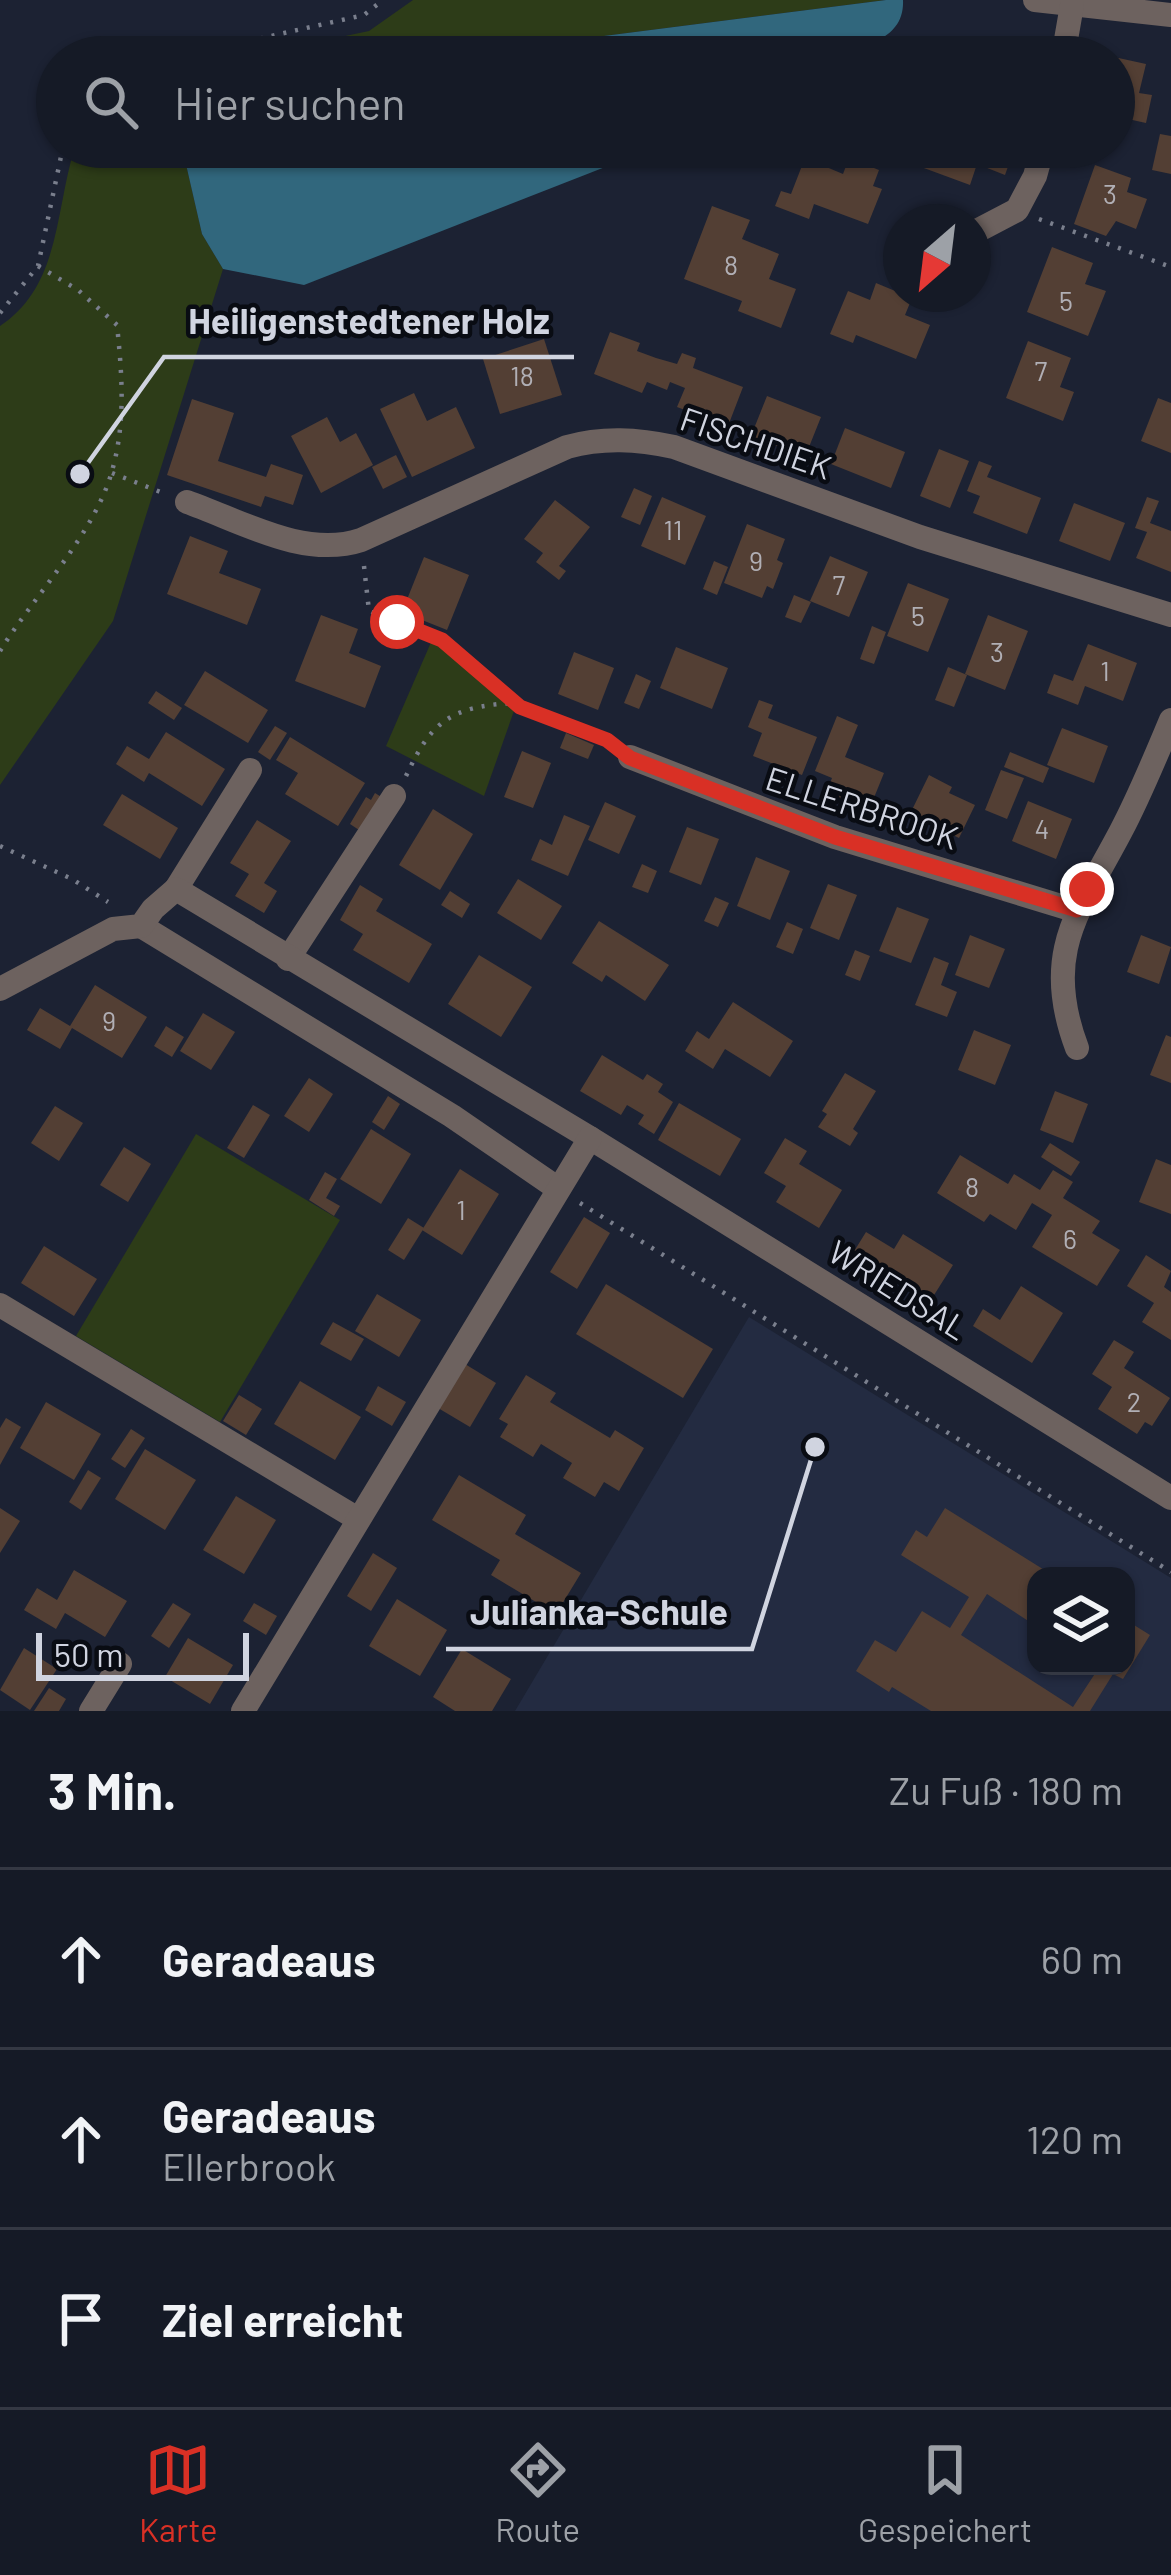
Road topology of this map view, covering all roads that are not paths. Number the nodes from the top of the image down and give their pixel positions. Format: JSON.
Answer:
{"nodes":[{"id":1,"x":1035,"y":0,"type":"edge"},
{"id":2,"x":1072,"y":5,"type":"junction"},
{"id":3,"x":1171,"y":15,"type":"edge"},
{"id":4,"x":1067,"y":36,"type":"edge"},
{"id":5,"x":1037,"y":168,"type":"edge"},
{"id":6,"x":991,"y":224,"type":"edge"},
{"id":7,"x":187,"y":502,"type":"road end"},
{"id":8,"x":1171,"y":615,"type":"edge"},
{"id":9,"x":1171,"y":720,"type":"edge"},
{"id":10,"x":630,"y":758,"type":"road end"},
{"id":11,"x":250,"y":770,"type":"dead end"},
{"id":12,"x":394,"y":796,"type":"road end"},
{"id":13,"x":176,"y":889,"type":"junction"},
{"id":14,"x":1077,"y":910,"type":"junction"},
{"id":15,"x":133,"y":925,"type":"junction"},
{"id":16,"x":288,"y":959,"type":"junction"},
{"id":17,"x":0,"y":989,"type":"edge"},
{"id":18,"x":1077,"y":1048,"type":"dead end"},
{"id":19,"x":590,"y":1138,"type":"junction"},
{"id":20,"x":556,"y":1188,"type":"junction"},
{"id":21,"x":0,"y":1305,"type":"edge"},
{"id":22,"x":1171,"y":1498,"type":"edge"},
{"id":23,"x":358,"y":1519,"type":"junction"},
{"id":24,"x":120,"y":1664,"type":"dead end"},
{"id":25,"x":91,"y":1711,"type":"edge"},
{"id":26,"x":242,"y":1711,"type":"edge"}],
"edges":[{"from":1,"to":2,"type":"street"},
{"from":2,"to":3,"type":"street"},
{"from":2,"to":4,"type":"street"},
{"from":5,"to":6,"type":"street"},
{"from":7,"to":8,"type":"street","name":"FISCHDIEK"},
{"from":9,"to":14,"type":"street"},
{"from":10,"to":14,"type":"street","name":"ELLERBROOK"},
{"from":11,"to":13,"type":"street"},
{"from":12,"to":16,"type":"street"},
{"from":13,"to":15,"type":"street"},
{"from":13,"to":16,"type":"street","name":"WRIEDSAL"},
{"from":14,"to":18,"type":"street"},
{"from":15,"to":17,"type":"street"},
{"from":15,"to":20,"type":"street"},
{"from":16,"to":19,"type":"street","name":"WRIEDSAL"},
{"from":19,"to":20,"type":"street"},
{"from":19,"to":22,"type":"street","name":"WRIEDSAL"},
{"from":20,"to":23,"type":"street"},
{"from":21,"to":23,"type":"street"},
{"from":23,"to":26,"type":"street"},
{"from":24,"to":25,"type":"street"}]}
